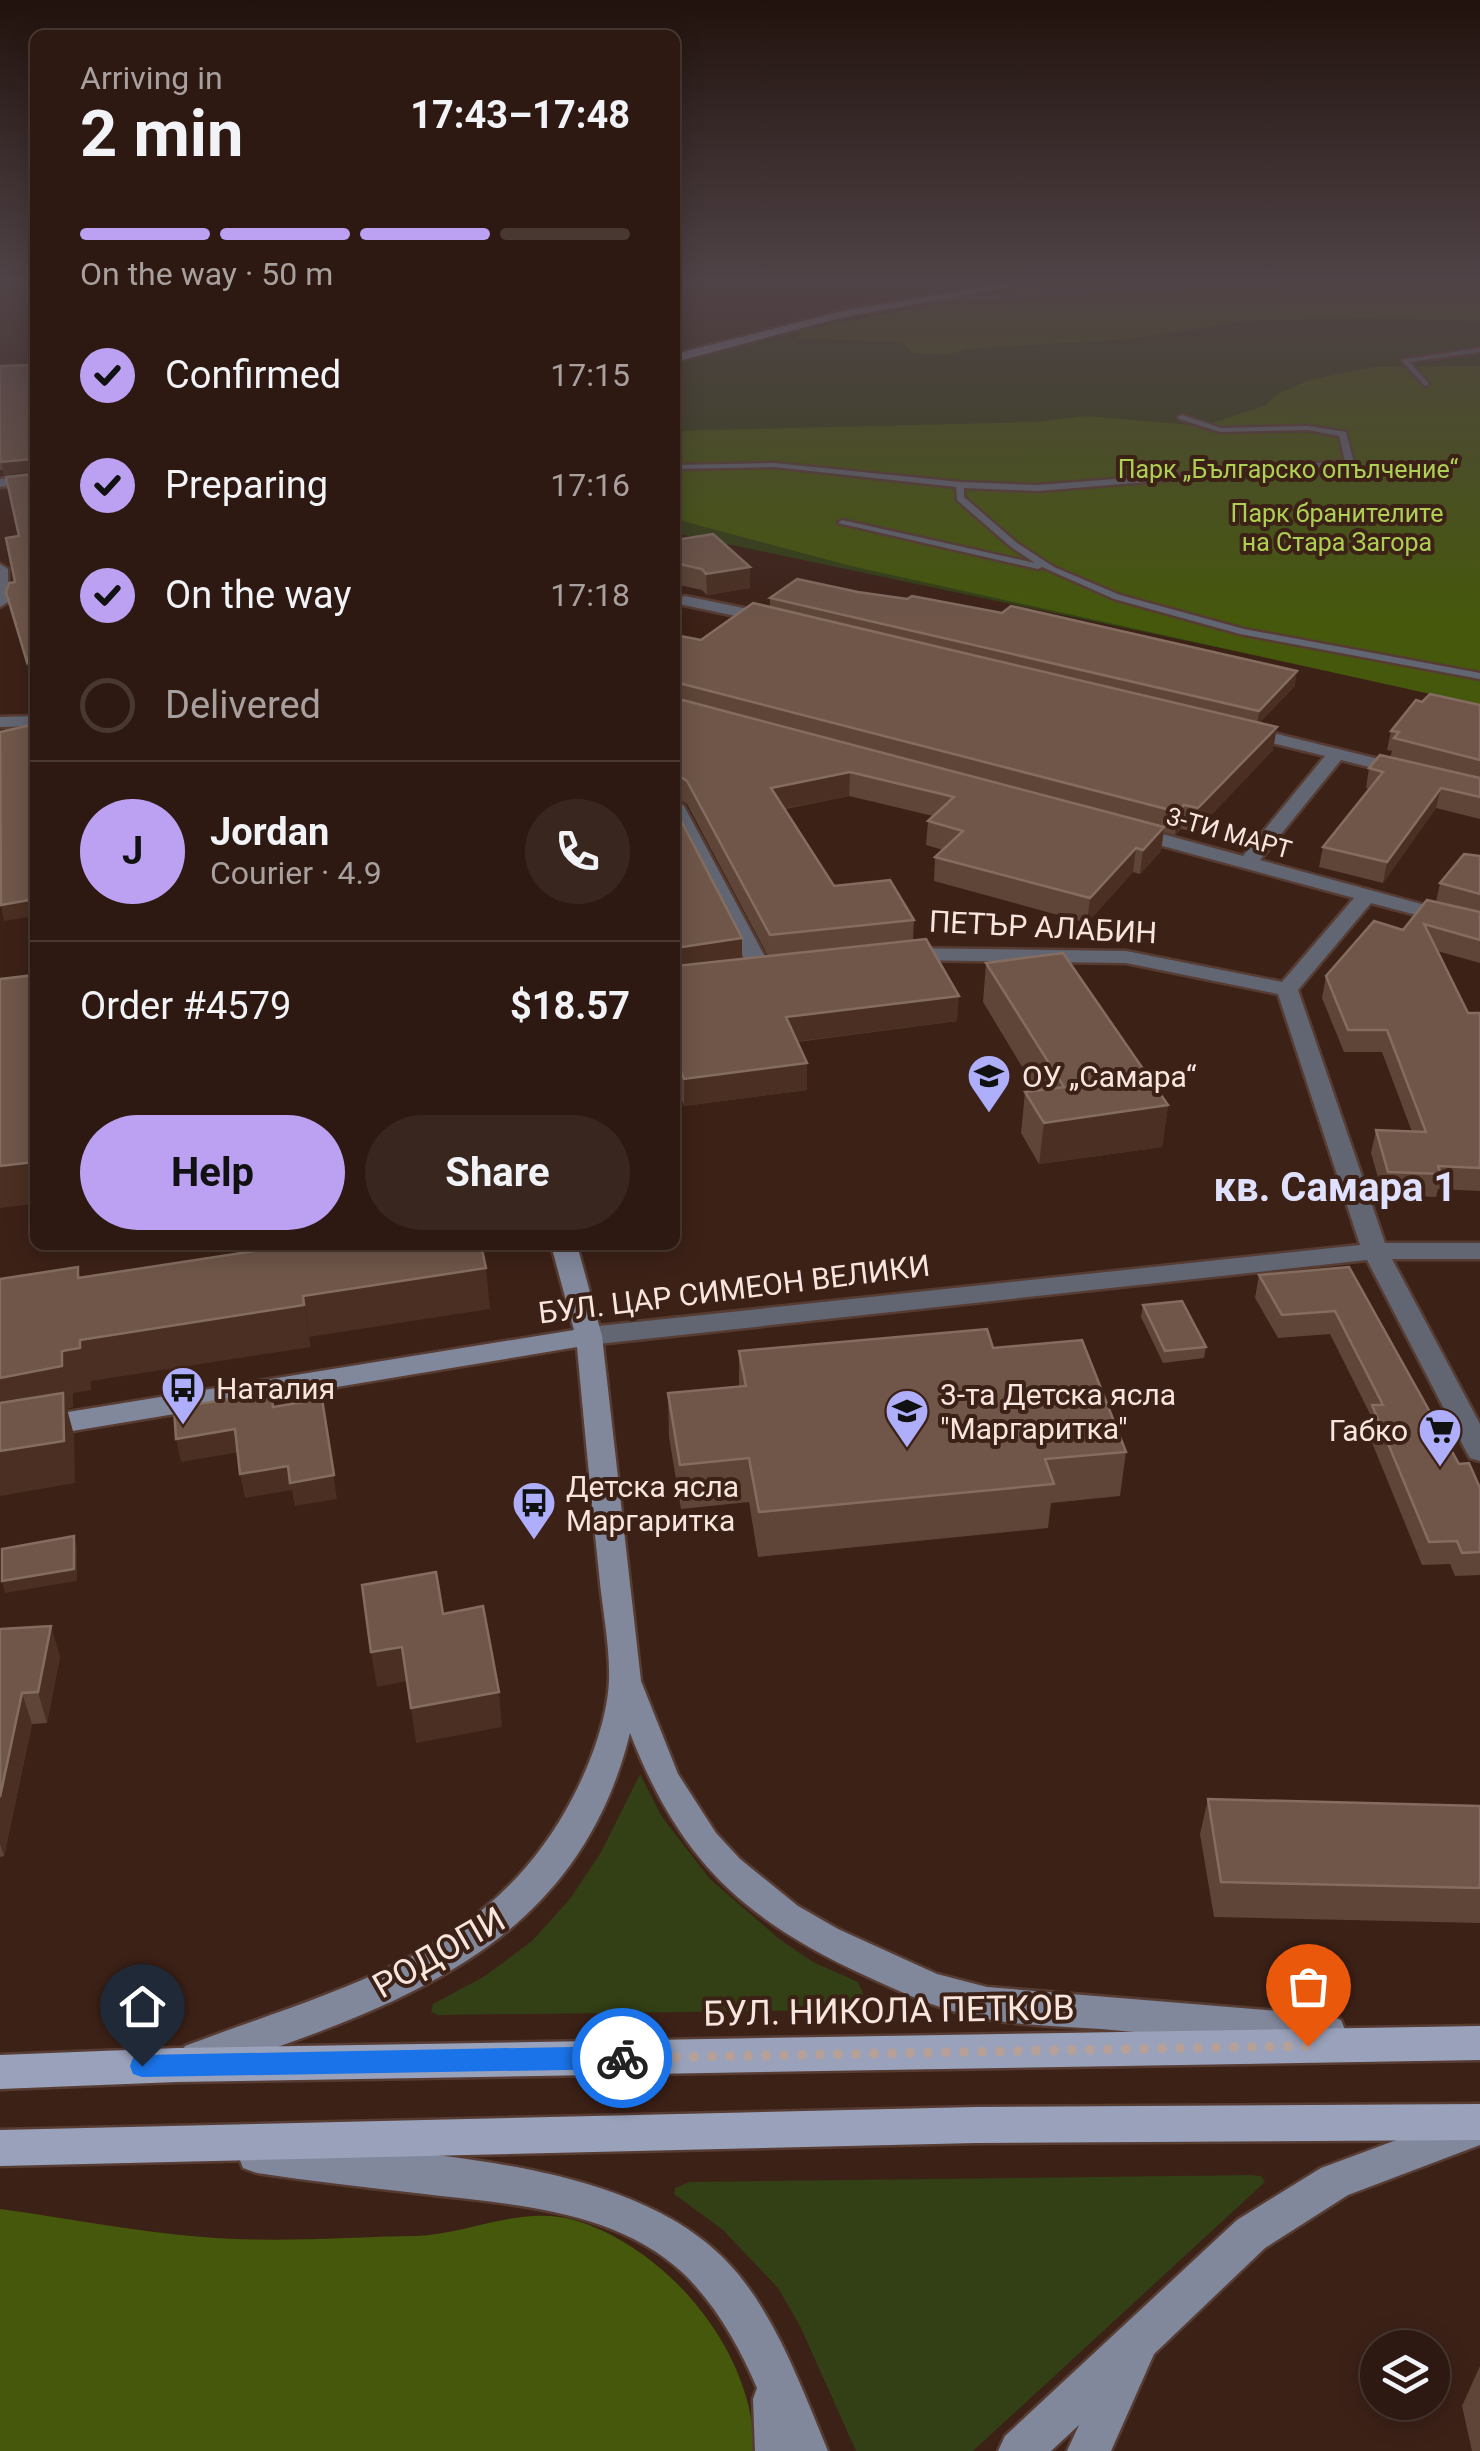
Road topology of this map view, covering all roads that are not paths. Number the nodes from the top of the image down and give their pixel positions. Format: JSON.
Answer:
{"nodes":[{"id":1,"x":1182,"y":417,"type":"dead end"},
{"id":2,"x":680,"y":468,"type":"edge"},
{"id":3,"x":30,"y":480,"type":"edge"},
{"id":4,"x":0,"y":483,"type":"edge"},
{"id":5,"x":960,"y":484,"type":"junction"},
{"id":6,"x":842,"y":524,"type":"dead end"},
{"id":7,"x":1051,"y":569,"type":"junction"},
{"id":8,"x":0,"y":570,"type":"edge"},
{"id":9,"x":0,"y":602,"type":"edge"},
{"id":10,"x":680,"y":602,"type":"edge"},
{"id":11,"x":797,"y":624,"type":"edge"},
{"id":12,"x":1480,"y":676,"type":"edge"},
{"id":13,"x":30,"y":721,"type":"edge"},
{"id":14,"x":0,"y":722,"type":"edge"},
{"id":15,"x":1221,"y":726,"type":"edge"},
{"id":16,"x":1337,"y":754,"type":"junction"},
{"id":17,"x":1426,"y":777,"type":"edge"},
{"id":18,"x":680,"y":815,"type":"edge"},
{"id":19,"x":1107,"y":825,"type":"edge"},
{"id":20,"x":1247,"y":864,"type":"junction"},
{"id":21,"x":1366,"y":896,"type":"junction"},
{"id":22,"x":1480,"y":926,"type":"edge"},
{"id":23,"x":875,"y":957,"type":"edge"},
{"id":24,"x":762,"y":970,"type":"edge"},
{"id":25,"x":1287,"y":989,"type":"junction"},
{"id":26,"x":565,"y":1250,"type":"edge"},
{"id":27,"x":1374,"y":1251,"type":"junction"},
{"id":28,"x":1480,"y":1251,"type":"edge"},
{"id":29,"x":589,"y":1336,"type":"junction"},
{"id":30,"x":0,"y":1432,"type":"edge"},
{"id":31,"x":1480,"y":1451,"type":"edge"},
{"id":32,"x":625,"y":1681,"type":"junction"},
{"id":33,"x":1472,"y":2043,"type":"edge"},
{"id":34,"x":178,"y":2065,"type":"junction"},
{"id":35,"x":0,"y":2072,"type":"edge"},
{"id":36,"x":1480,"y":2124,"type":"edge"},
{"id":37,"x":167,"y":2144,"type":"junction"},
{"id":38,"x":0,"y":2148,"type":"edge"},
{"id":39,"x":1142,"y":2334,"type":"junction"},
{"id":40,"x":771,"y":2374,"type":"junction"},
{"id":41,"x":777,"y":2451,"type":"edge"},
{"id":42,"x":806,"y":2451,"type":"edge"},
{"id":43,"x":1020,"y":2451,"type":"edge"},
{"id":44,"x":1089,"y":2451,"type":"edge"}],
"edges":[{"from":1,"to":5,"type":"lane"},
{"from":2,"to":5,"type":"lane"},
{"from":3,"to":4,"type":"street"},
{"from":5,"to":7,"type":"lane"},
{"from":6,"to":7,"type":"lane"},
{"from":7,"to":12,"type":"lane"},
{"from":8,"to":9,"type":"street"},
{"from":10,"to":11,"type":"street"},
{"from":13,"to":14,"type":"street"},
{"from":15,"to":16,"type":"street"},
{"from":16,"to":17,"type":"street"},
{"from":16,"to":20,"type":"street"},
{"from":18,"to":24,"type":"street"},
{"from":19,"to":20,"type":"street","name":"3-ТИ МАРТ"},
{"from":20,"to":21,"type":"street","name":"3-ТИ МАРТ"},
{"from":21,"to":22,"type":"street","name":"3-ТИ МАРТ"},
{"from":21,"to":25,"type":"street"},
{"from":23,"to":25,"type":"street","name":"ПЕТЪР АЛАБИН"},
{"from":25,"to":27,"type":"street"},
{"from":26,"to":29,"type":"street","name":"РОДОПИ"},
{"from":27,"to":28,"type":"street","name":"БУЛ. ЦАР СИМЕОН ВЕЛИКИ"},
{"from":27,"to":29,"type":"street","name":"БУЛ. ЦАР СИМЕОН ВЕЛИКИ"},
{"from":27,"to":31,"type":"street"},
{"from":29,"to":30,"type":"street","name":"БУЛ. ЦАР СИМЕОН ВЕЛИКИ"},
{"from":29,"to":32,"type":"street","name":"РОДОПИ"},
{"from":32,"to":33,"type":"street","name":"РОДОПИ"},
{"from":32,"to":34,"type":"street","name":"РОДОПИ"},
{"from":33,"to":34,"type":"main road","name":"БУЛ. НИКОЛА ПЕТКОВ"},
{"from":34,"to":35,"type":"main road","name":"БУЛ. НИКОЛА ПЕТКОВ"},
{"from":36,"to":37,"type":"main road"},
{"from":36,"to":39,"type":"street"},
{"from":37,"to":38,"type":"main road"},
{"from":37,"to":40,"type":"street"},
{"from":39,"to":43,"type":"street"},
{"from":39,"to":44,"type":"street"},
{"from":40,"to":41,"type":"street"},
{"from":40,"to":42,"type":"street"}]}
